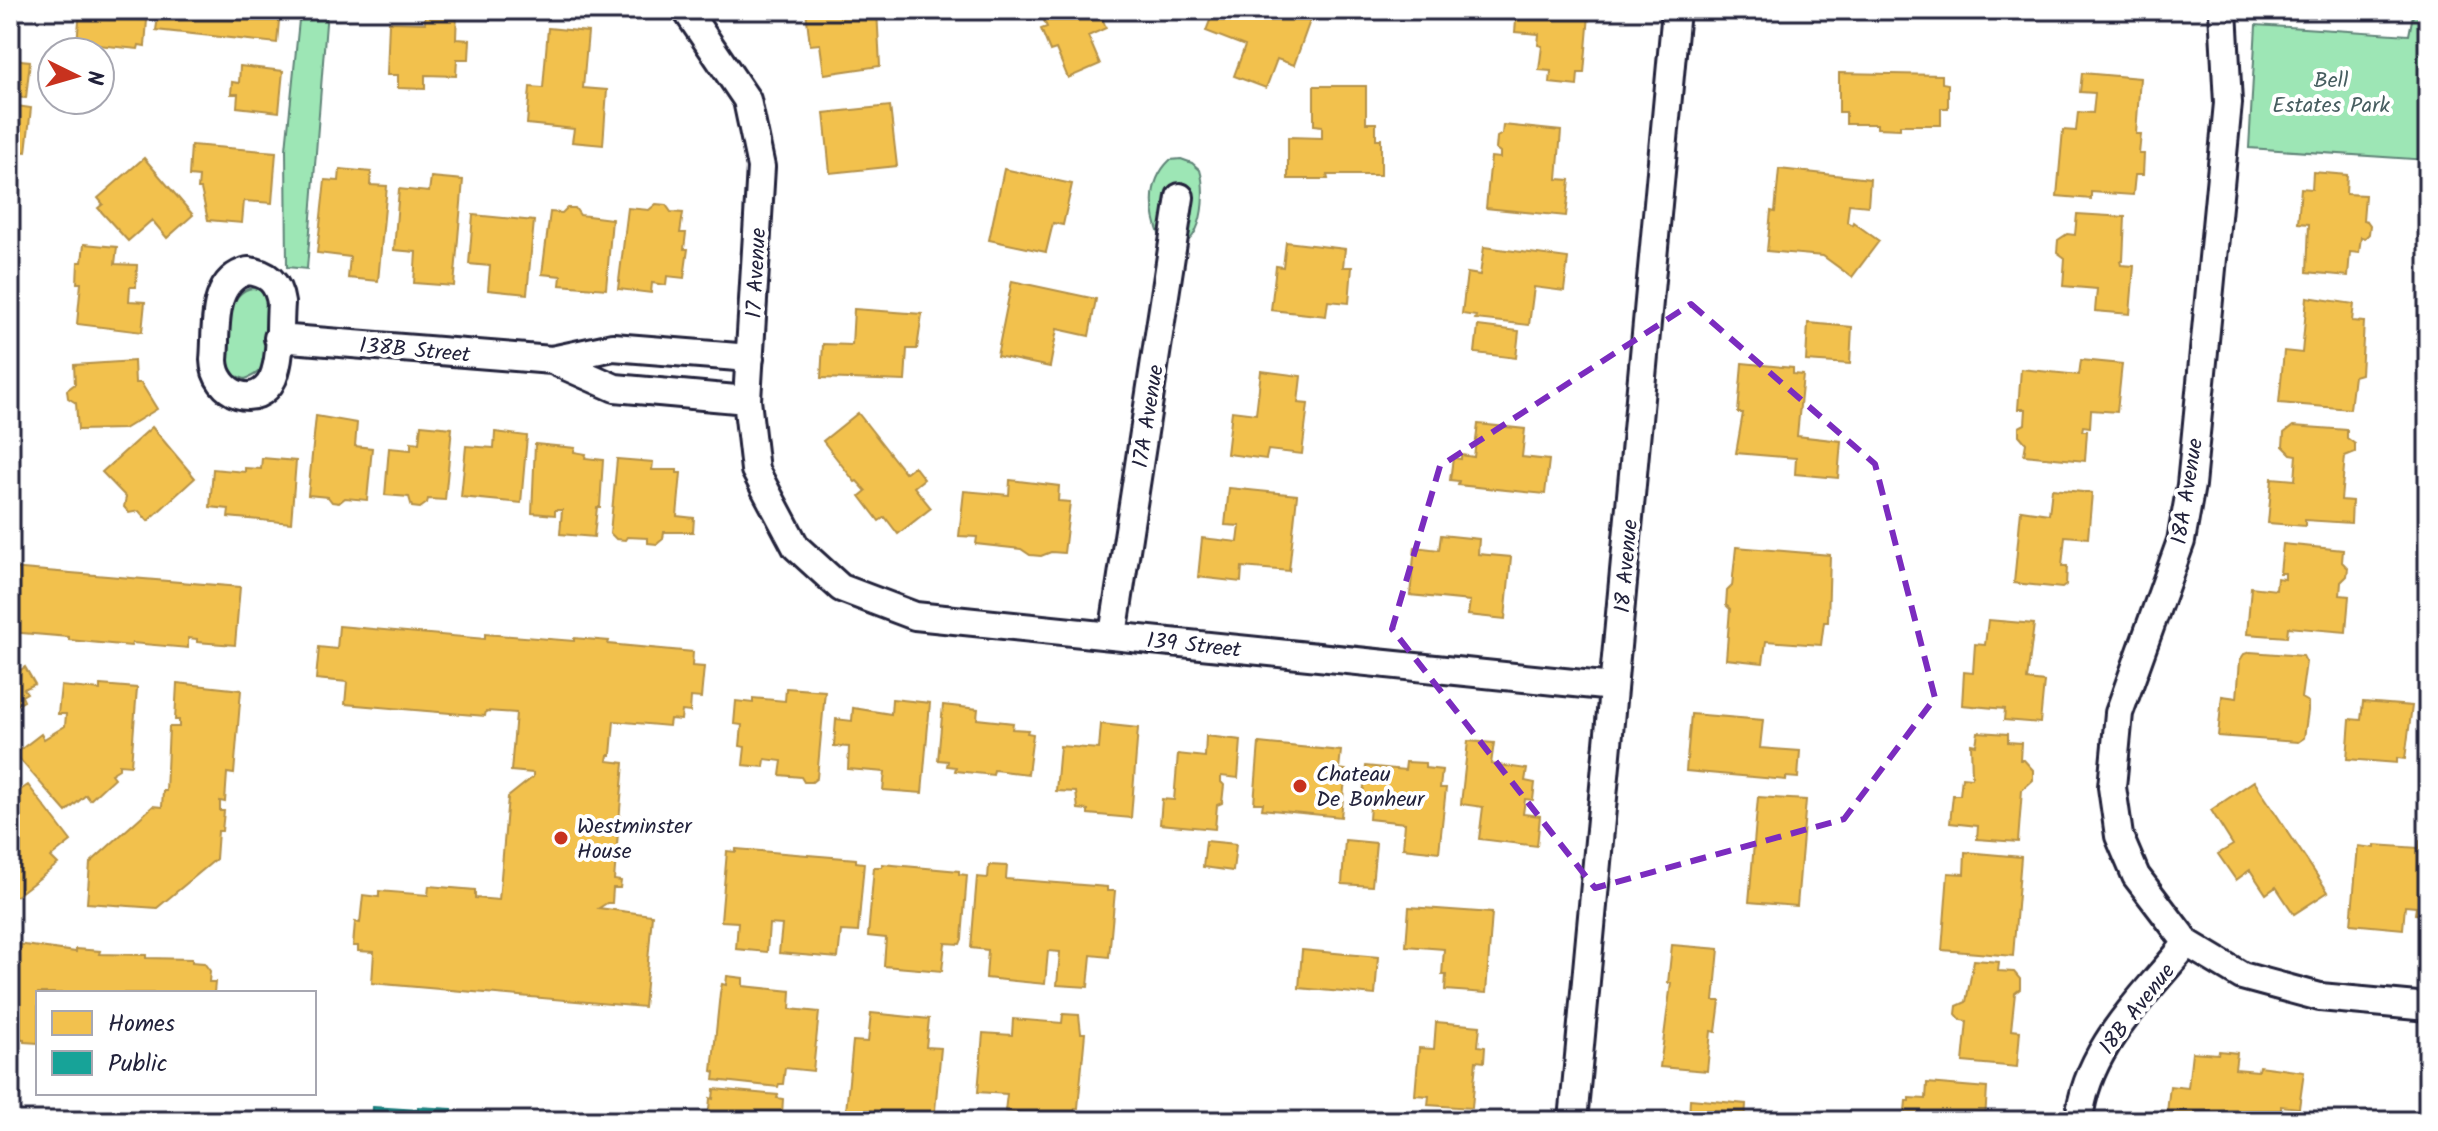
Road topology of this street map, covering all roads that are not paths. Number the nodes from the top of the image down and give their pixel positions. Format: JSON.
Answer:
{"nodes":[{"id":1,"x":686,"y":10,"type":"edge"},
{"id":2,"x":1676,"y":10,"type":"edge"},
{"id":3,"x":2223,"y":10,"type":"edge"},
{"id":4,"x":1180,"y":197,"type":"dead end"},
{"id":5,"x":278,"y":338,"type":"dead end"},
{"id":6,"x":750,"y":358,"type":"junction"},
{"id":7,"x":552,"y":360,"type":"junction"},
{"id":8,"x":747,"y":400,"type":"junction"},
{"id":9,"x":796,"y":547,"type":"joint"},
{"id":10,"x":1113,"y":635,"type":"junction"},
{"id":11,"x":1613,"y":687,"type":"junction"},
{"id":12,"x":2187,"y":943,"type":"junction"},
{"id":13,"x":2428,"y":1007,"type":"edge"},
{"id":14,"x":1573,"y":1121,"type":"edge"},
{"id":15,"x":2079,"y":1121,"type":"edge"}],
"edges":[{"from":1,"to":6,"type":"street","name":"17 Avenue"},
{"from":2,"to":11,"type":"street","name":"18 Avenue"},
{"from":3,"to":12,"type":"street","name":"18A Avenue"},
{"from":4,"to":10,"type":"street","name":"17A Avenue"},
{"from":5,"to":7,"type":"street","name":"138B Street"},
{"from":6,"to":7,"type":"street","name":"138B Street"},
{"from":6,"to":8,"type":"street","name":"17 Avenue"},
{"from":7,"to":8,"type":"street","name":"138B Street"},
{"from":8,"to":9,"type":"street","name":"17 Avenue"},
{"from":9,"to":10,"type":"street","name":"139 Street"},
{"from":10,"to":11,"type":"street","name":"139 Street"},
{"from":11,"to":14,"type":"street","name":"18 Avenue"},
{"from":12,"to":13,"type":"street"},
{"from":12,"to":15,"type":"street","name":"18B Avenue"}]}
